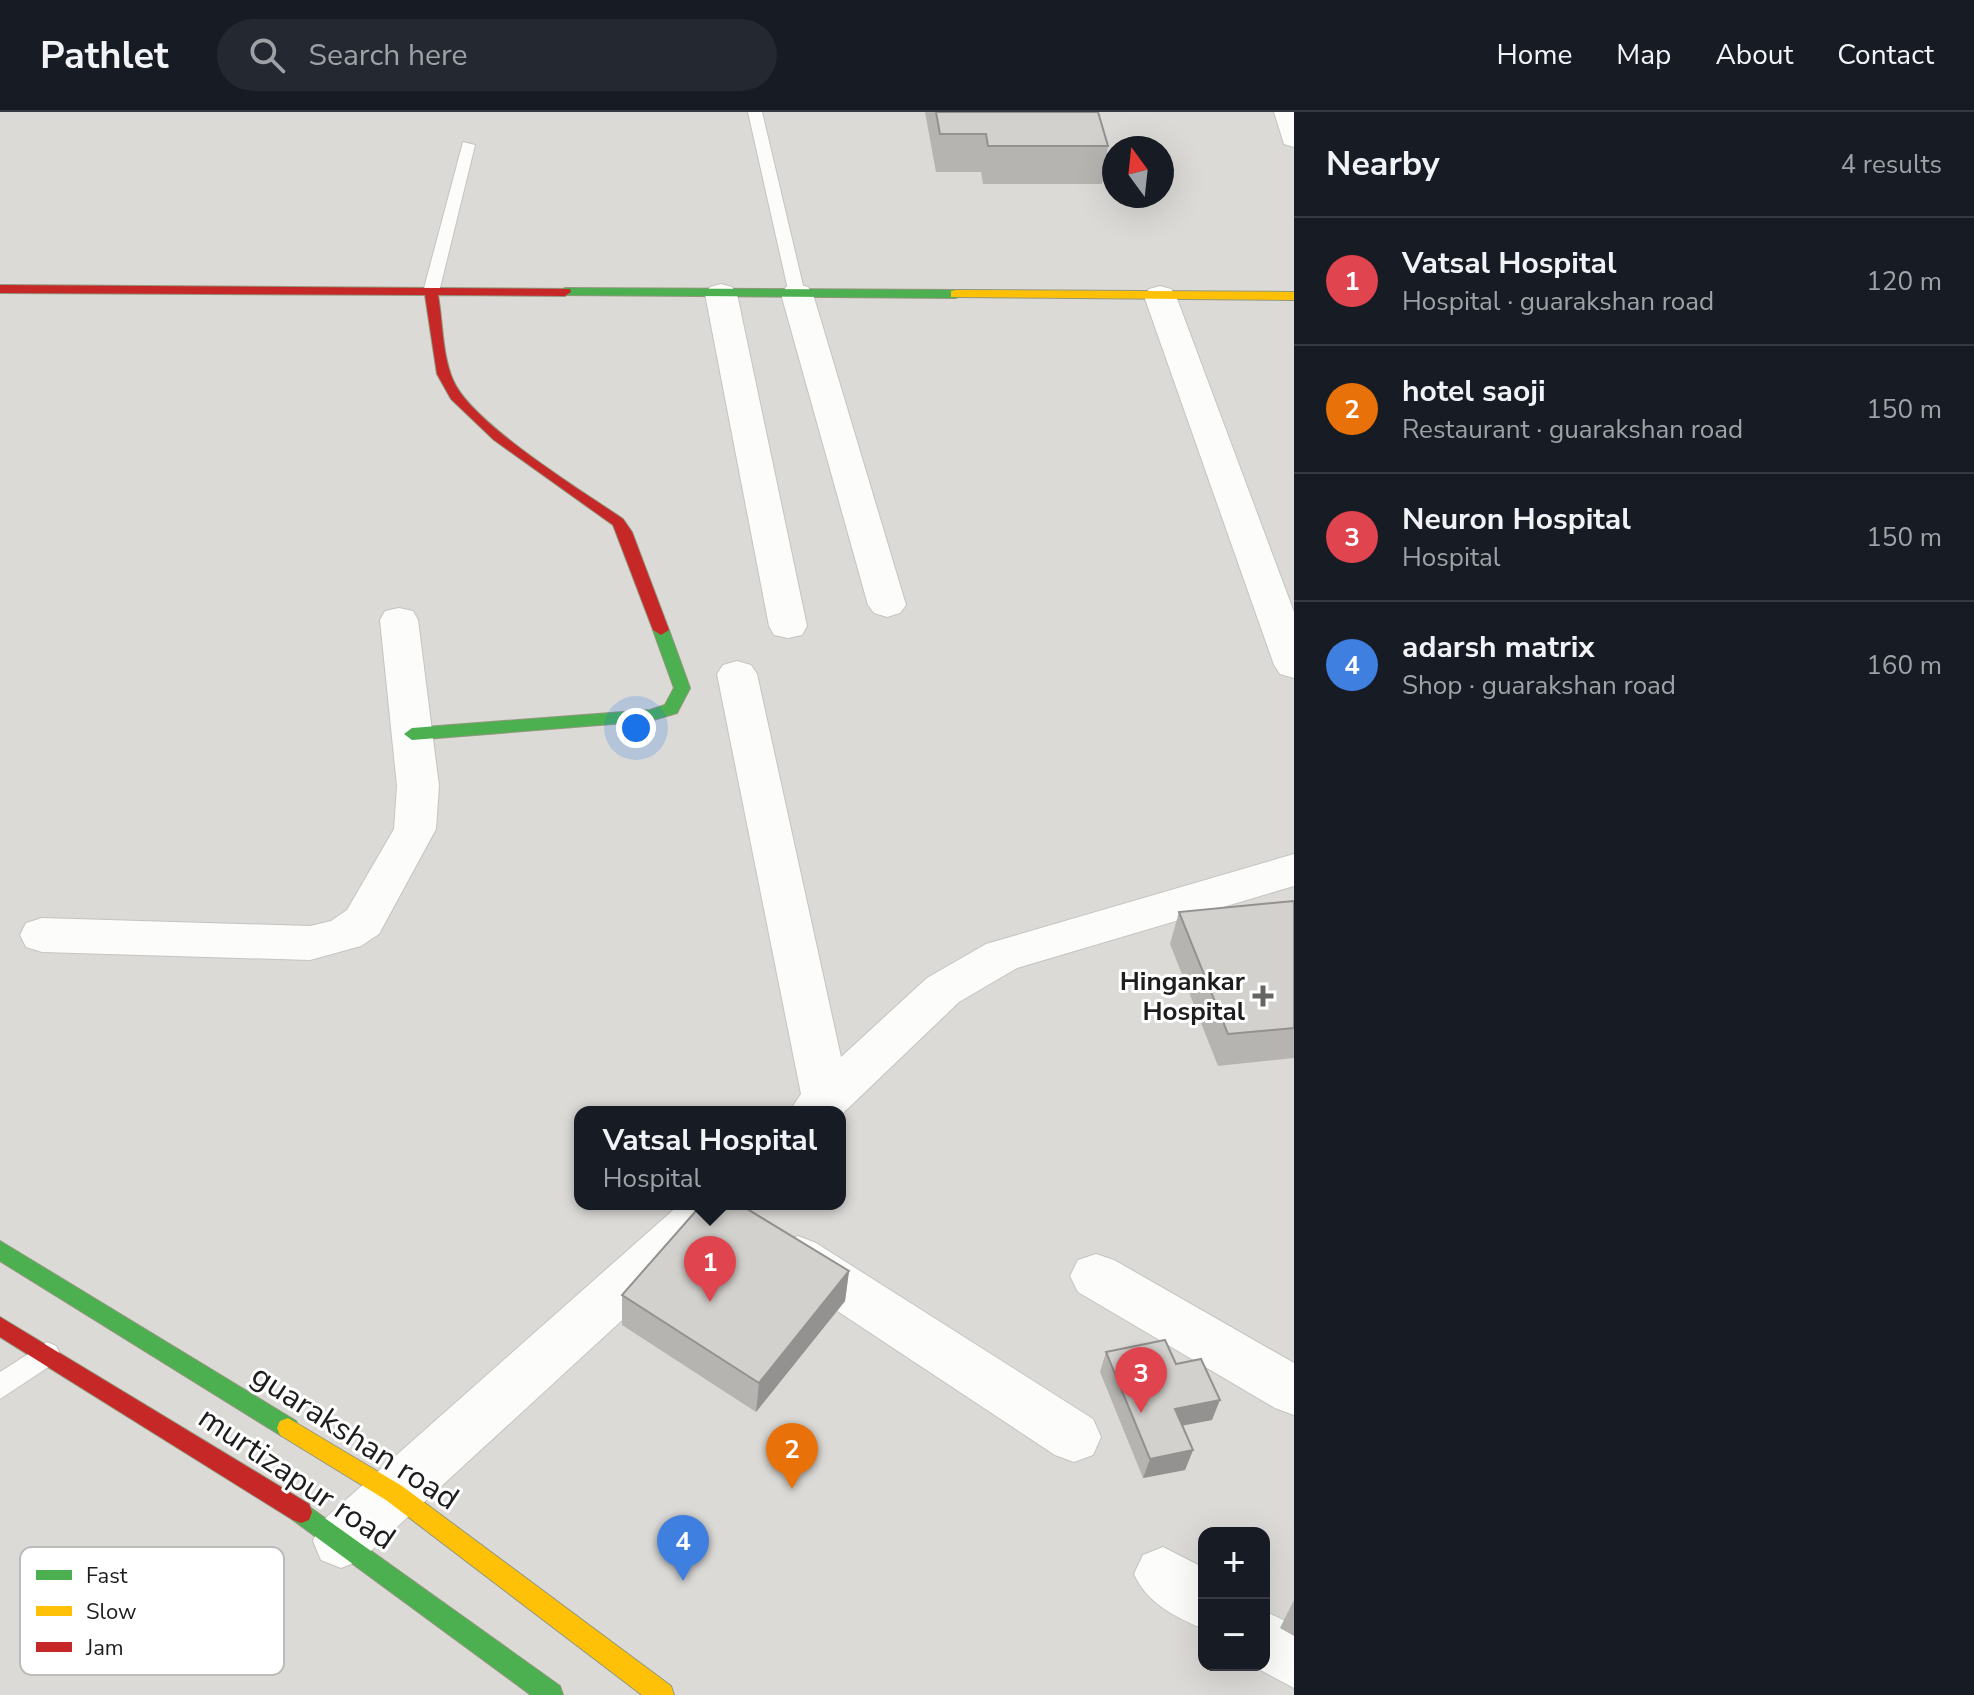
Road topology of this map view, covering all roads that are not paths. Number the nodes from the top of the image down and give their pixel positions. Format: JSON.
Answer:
{"nodes":[{"id":1,"x":755,"y":112,"type":"edge"},
{"id":2,"x":468,"y":145,"type":"dead end"},
{"id":3,"x":0,"y":289,"type":"edge"},
{"id":4,"x":431,"y":292,"type":"junction"},
{"id":5,"x":721,"y":294,"type":"junction"},
{"id":6,"x":797,"y":294,"type":"junction"},
{"id":7,"x":1160,"y":296,"type":"junction"},
{"id":8,"x":1294,"y":296,"type":"edge"},
{"id":9,"x":887,"y":605,"type":"dead end"},
{"id":10,"x":399,"y":620,"type":"dead end"},
{"id":11,"x":788,"y":626,"type":"dead end"},
{"id":12,"x":1294,"y":665,"type":"edge"},
{"id":13,"x":737,"y":674,"type":"dead end"},
{"id":14,"x":412,"y":734,"type":"junction"},
{"id":15,"x":1294,"y":870,"type":"edge"},
{"id":16,"x":42,"y":935,"type":"dead end"},
{"id":17,"x":819,"y":1106,"type":"edge"},
{"id":18,"x":707,"y":1210,"type":"edge"},
{"id":19,"x":723,"y":1210,"type":"edge"},
{"id":20,"x":0,"y":1250,"type":"edge"},
{"id":21,"x":1096,"y":1276,"type":"dead end"},
{"id":22,"x":0,"y":1326,"type":"edge"},
{"id":23,"x":48,"y":1353,"type":"junction"},
{"id":24,"x":0,"y":1387,"type":"edge"},
{"id":25,"x":1294,"y":1391,"type":"edge"},
{"id":26,"x":1074,"y":1437,"type":"dead end"},
{"id":27,"x":394,"y":1493,"type":"junction"},
{"id":28,"x":341,"y":1541,"type":"junction"},
{"id":29,"x":1270,"y":1644,"type":"edge"},
{"id":30,"x":1294,"y":1659,"type":"edge"},
{"id":31,"x":551,"y":1695,"type":"edge"},
{"id":32,"x":662,"y":1695,"type":"edge"}],
"edges":[{"from":1,"to":6,"type":"lane"},
{"from":2,"to":4,"type":"lane"},
{"from":3,"to":4,"type":"street"},
{"from":4,"to":5,"type":"street"},
{"from":4,"to":14,"type":"street"},
{"from":5,"to":6,"type":"street"},
{"from":5,"to":11,"type":"street"},
{"from":6,"to":7,"type":"street"},
{"from":6,"to":9,"type":"street"},
{"from":7,"to":8,"type":"street"},
{"from":7,"to":12,"type":"street"},
{"from":10,"to":14,"type":"street"},
{"from":13,"to":17,"type":"street"},
{"from":14,"to":16,"type":"street"},
{"from":15,"to":17,"type":"street"},
{"from":18,"to":27,"type":"street"},
{"from":19,"to":26,"type":"street"},
{"from":20,"to":27,"type":"street","name":"guarakshan road"},
{"from":21,"to":25,"type":"street"},
{"from":22,"to":23,"type":"street","name":"murtizapur road"},
{"from":23,"to":24,"type":"lane"},
{"from":23,"to":28,"type":"street","name":"murtizapur road"},
{"from":27,"to":28,"type":"street"},
{"from":27,"to":32,"type":"street","name":"guarakshan road"},
{"from":28,"to":31,"type":"street","name":"murtizapur road"},
{"from":29,"to":30,"type":"street"}]}
